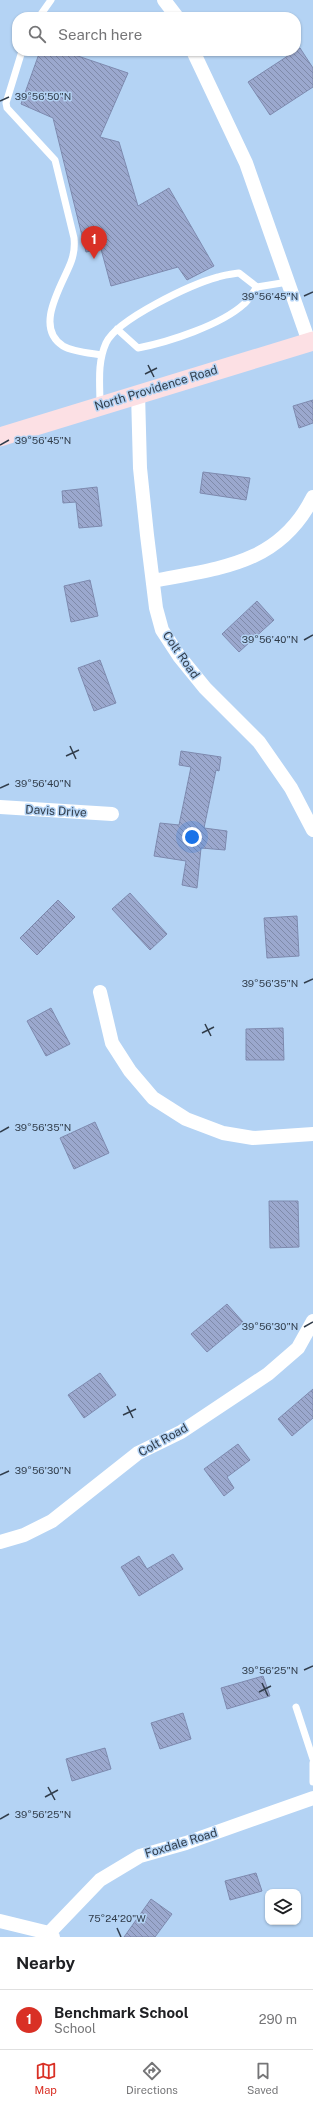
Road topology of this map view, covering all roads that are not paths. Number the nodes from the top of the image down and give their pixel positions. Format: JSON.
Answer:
{"nodes":[{"id":1,"x":51,"y":0,"type":"edge"},
{"id":2,"x":164,"y":0,"type":"edge"},
{"id":3,"x":43,"y":12,"type":"edge"},
{"id":4,"x":173,"y":12,"type":"edge"},
{"id":5,"x":20,"y":56,"type":"edge"},
{"id":6,"x":195,"y":56,"type":"edge"},
{"id":7,"x":288,"y":282,"type":"junction"},
{"id":8,"x":257,"y":287,"type":"junction"},
{"id":9,"x":117,"y":329,"type":"junction"},
{"id":10,"x":311,"y":341,"type":"edge"},
{"id":11,"x":102,"y":355,"type":"junction"},
{"id":12,"x":138,"y":394,"type":"junction"},
{"id":13,"x":100,"y":406,"type":"junction"},
{"id":14,"x":0,"y":437,"type":"edge"},
{"id":15,"x":313,"y":497,"type":"edge"},
{"id":16,"x":153,"y":581,"type":"junction"},
{"id":17,"x":0,"y":807,"type":"edge"},
{"id":18,"x":112,"y":814,"type":"dead end"},
{"id":19,"x":313,"y":830,"type":"edge"},
{"id":20,"x":100,"y":992,"type":"dead end"},
{"id":21,"x":313,"y":1134,"type":"edge"},
{"id":22,"x":313,"y":1322,"type":"edge"},
{"id":23,"x":0,"y":1542,"type":"edge"},
{"id":24,"x":296,"y":1707,"type":"dead end"},
{"id":25,"x":313,"y":1759,"type":"edge"},
{"id":26,"x":313,"y":1763,"type":"edge"},
{"id":27,"x":313,"y":1782,"type":"edge"},
{"id":28,"x":313,"y":1798,"type":"edge"},
{"id":29,"x":0,"y":1921,"type":"edge"},
{"id":30,"x":51,"y":1935,"type":"edge"}],
"edges":[{"from":1,"to":3,"type":"lane"},
{"from":2,"to":4,"type":"street"},
{"from":5,"to":11,"type":"lane"},
{"from":6,"to":7,"type":"street"},
{"from":7,"to":8,"type":"lane"},
{"from":7,"to":10,"type":"street"},
{"from":8,"to":9,"type":"lane"},
{"from":8,"to":9,"type":"lane"},
{"from":9,"to":11,"type":"lane"},
{"from":10,"to":12,"type":"main road","name":"North Providence Road"},
{"from":11,"to":13,"type":"lane"},
{"from":12,"to":13,"type":"main road","name":"North Providence Road"},
{"from":12,"to":16,"type":"street","name":"Colt Road"},
{"from":13,"to":14,"type":"main road","name":"North Providence Road"},
{"from":15,"to":16,"type":"street"},
{"from":16,"to":19,"type":"street","name":"Colt Road"},
{"from":17,"to":18,"type":"street","name":"Davis Drive"},
{"from":20,"to":21,"type":"street"},
{"from":22,"to":23,"type":"street","name":"Colt Road"},
{"from":24,"to":25,"type":"lane"},
{"from":26,"to":27,"type":"lane"},
{"from":28,"to":30,"type":"street","name":"Foxdale Road"},
{"from":29,"to":30,"type":"street"}]}
